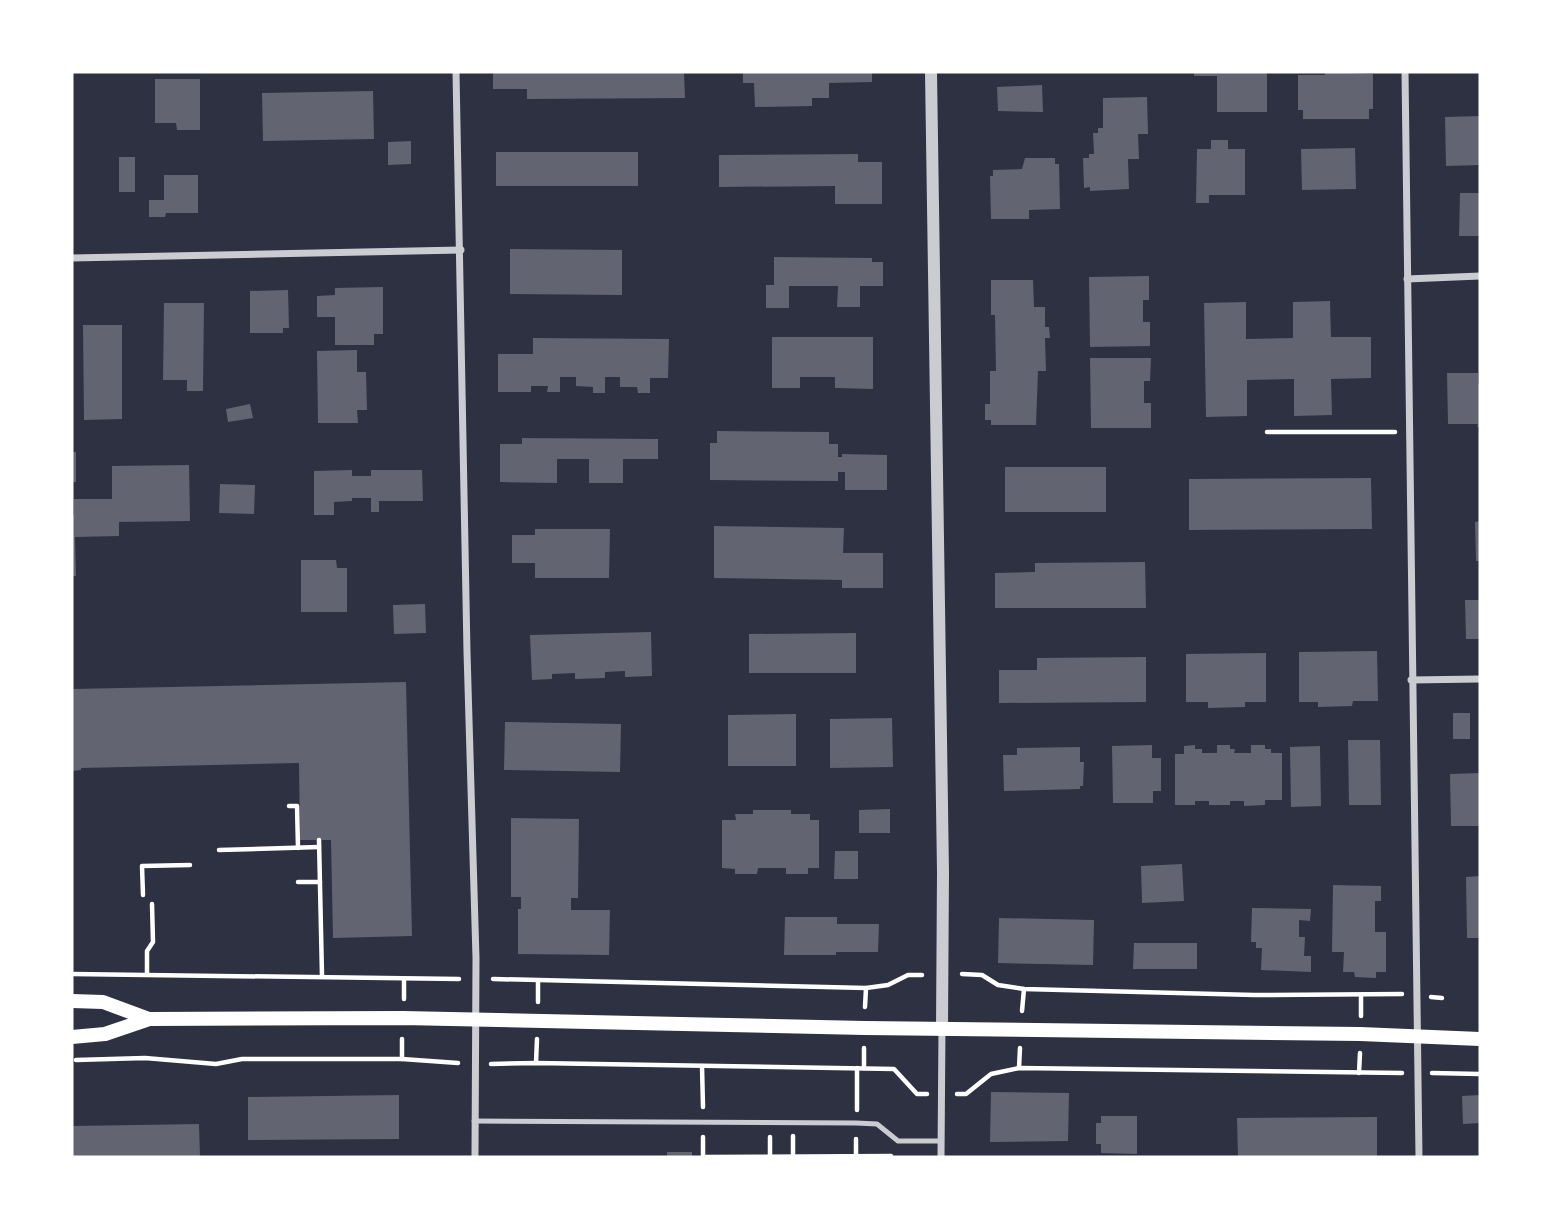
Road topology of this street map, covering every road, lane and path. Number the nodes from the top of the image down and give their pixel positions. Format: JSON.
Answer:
{"nodes":[{"id":1,"x":456,"y":72,"type":"edge"},
{"id":2,"x":931,"y":72,"type":"edge"},
{"id":3,"x":1405,"y":72,"type":"edge"},
{"id":4,"x":461,"y":250,"type":"junction"},
{"id":5,"x":72,"y":258,"type":"edge"},
{"id":6,"x":1480,"y":276,"type":"edge"},
{"id":7,"x":1408,"y":279,"type":"junction"},
{"id":8,"x":1267,"y":432,"type":"dead end"},
{"id":9,"x":1409,"y":432,"type":"junction"},
{"id":10,"x":1480,"y":679,"type":"edge"},
{"id":11,"x":1411,"y":680,"type":"junction"},
{"id":12,"x":289,"y":806,"type":"dead end"},
{"id":13,"x":319,"y":840,"type":"dead end"},
{"id":14,"x":319,"y":847,"type":"junction"},
{"id":15,"x":298,"y":848,"type":"junction"},
{"id":16,"x":219,"y":850,"type":"dead end"},
{"id":17,"x":190,"y":865,"type":"dead end"},
{"id":18,"x":298,"y":882,"type":"dead end"},
{"id":19,"x":320,"y":882,"type":"junction"},
{"id":20,"x":143,"y":895,"type":"dead end"},
{"id":21,"x":152,"y":904,"type":"dead end"},
{"id":22,"x":72,"y":974,"type":"edge"},
{"id":23,"x":147,"y":974,"type":"junction"},
{"id":24,"x":943,"y":974,"type":"junction"},
{"id":25,"x":322,"y":976,"type":"junction"},
{"id":26,"x":475,"y":978,"type":"junction"},
{"id":27,"x":1384,"y":993,"type":"dead end"},
{"id":28,"x":72,"y":1001,"type":"edge"},
{"id":29,"x":149,"y":1018,"type":"junction"},
{"id":30,"x":475,"y":1020,"type":"junction"},
{"id":31,"x":942,"y":1028,"type":"junction"},
{"id":32,"x":1417,"y":1036,"type":"junction"},
{"id":33,"x":72,"y":1037,"type":"edge"},
{"id":34,"x":1480,"y":1039,"type":"edge"},
{"id":35,"x":72,"y":1060,"type":"edge"},
{"id":36,"x":474,"y":1064,"type":"junction"},
{"id":37,"x":1417,"y":1073,"type":"junction"},
{"id":38,"x":1480,"y":1074,"type":"edge"},
{"id":39,"x":941,"y":1094,"type":"junction"},
{"id":40,"x":474,"y":1121,"type":"junction"},
{"id":41,"x":941,"y":1141,"type":"junction"},
{"id":42,"x":770,"y":1148,"type":"dead end"},
{"id":43,"x":793,"y":1148,"type":"dead end"},
{"id":44,"x":856,"y":1148,"type":"dead end"},
{"id":45,"x":770,"y":1156,"type":"edge"},
{"id":46,"x":856,"y":1156,"type":"edge"},
{"id":47,"x":893,"y":1156,"type":"edge"},
{"id":48,"x":475,"y":1157,"type":"edge"},
{"id":49,"x":703,"y":1157,"type":"edge"},
{"id":50,"x":793,"y":1157,"type":"edge"},
{"id":51,"x":941,"y":1157,"type":"edge"},
{"id":52,"x":1419,"y":1157,"type":"edge"}],
"edges":[{"from":1,"to":4,"type":"street"},
{"from":2,"to":24,"type":"street"},
{"from":3,"to":7,"type":"street"},
{"from":4,"to":5,"type":"street"},
{"from":4,"to":26,"type":"street"},
{"from":6,"to":7,"type":"street"},
{"from":7,"to":9,"type":"street"},
{"from":8,"to":9,"type":"path"},
{"from":9,"to":11,"type":"street"},
{"from":10,"to":11,"type":"street"},
{"from":11,"to":32,"type":"street"},
{"from":12,"to":15,"type":"path"},
{"from":13,"to":14,"type":"path"},
{"from":14,"to":15,"type":"path"},
{"from":14,"to":19,"type":"path"},
{"from":15,"to":16,"type":"path"},
{"from":17,"to":20,"type":"path"},
{"from":18,"to":19,"type":"path"},
{"from":19,"to":25,"type":"path"},
{"from":21,"to":23,"type":"path"},
{"from":22,"to":23,"type":"path"},
{"from":23,"to":25,"type":"path"},
{"from":24,"to":26,"type":"path"},
{"from":24,"to":27,"type":"path"},
{"from":24,"to":31,"type":"street"},
{"from":25,"to":26,"type":"path"},
{"from":26,"to":30,"type":"street"},
{"from":28,"to":29,"type":"main road"},
{"from":29,"to":30,"type":"main road"},
{"from":29,"to":33,"type":"main road"},
{"from":30,"to":31,"type":"main road"},
{"from":30,"to":36,"type":"street"},
{"from":31,"to":32,"type":"main road"},
{"from":31,"to":39,"type":"street"},
{"from":32,"to":34,"type":"main road"},
{"from":32,"to":37,"type":"street"},
{"from":35,"to":36,"type":"path"},
{"from":36,"to":39,"type":"path"},
{"from":36,"to":40,"type":"street"},
{"from":37,"to":38,"type":"path"},
{"from":37,"to":39,"type":"path"},
{"from":37,"to":52,"type":"street"},
{"from":39,"to":41,"type":"street"},
{"from":40,"to":41,"type":"lane"},
{"from":40,"to":48,"type":"street"},
{"from":41,"to":51,"type":"street"},
{"from":42,"to":45,"type":"path"},
{"from":43,"to":50,"type":"path"},
{"from":44,"to":46,"type":"path"},
{"from":45,"to":49,"type":"path"},
{"from":45,"to":50,"type":"path"},
{"from":46,"to":47,"type":"path"},
{"from":46,"to":50,"type":"path"}]}
